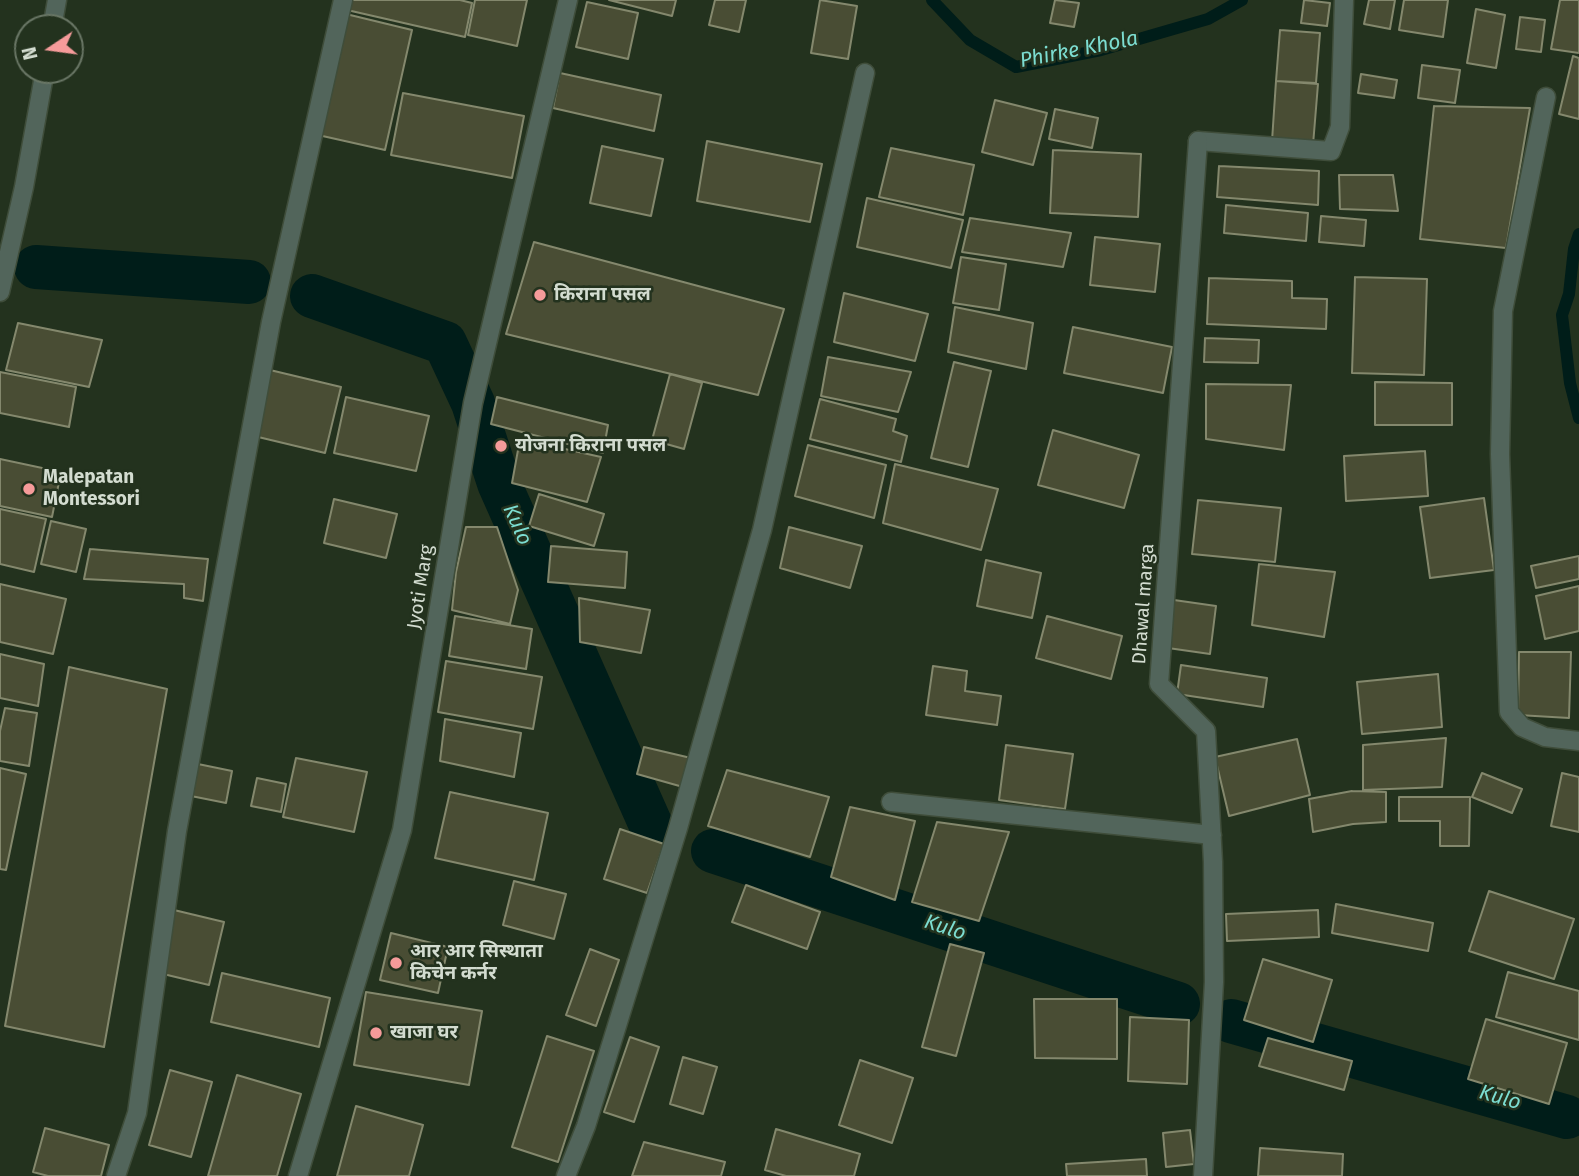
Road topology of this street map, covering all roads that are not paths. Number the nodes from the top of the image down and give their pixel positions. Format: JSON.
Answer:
{"nodes":[{"id":1,"x":343,"y":0,"type":"edge"},
{"id":2,"x":568,"y":0,"type":"edge"},
{"id":3,"x":1344,"y":0,"type":"edge"},
{"id":4,"x":865,"y":73,"type":"dead end"},
{"id":5,"x":42,"y":84,"type":"edge"},
{"id":6,"x":1546,"y":97,"type":"dead end"},
{"id":7,"x":0,"y":292,"type":"edge"},
{"id":8,"x":1579,"y":741,"type":"edge"},
{"id":9,"x":891,"y":802,"type":"dead end"},
{"id":10,"x":1212,"y":835,"type":"junction"},
{"id":11,"x":116,"y":1176,"type":"edge"},
{"id":12,"x":298,"y":1176,"type":"edge"},
{"id":13,"x":566,"y":1176,"type":"edge"},
{"id":14,"x":1203,"y":1176,"type":"edge"}],
"edges":[{"from":1,"to":11,"type":"street"},
{"from":2,"to":12,"type":"street","name":"Jyoti Marg"},
{"from":3,"to":10,"type":"street","name":"Dhawal marga"},
{"from":4,"to":13,"type":"street"},
{"from":5,"to":7,"type":"street"},
{"from":6,"to":8,"type":"street"},
{"from":9,"to":10,"type":"street"},
{"from":10,"to":14,"type":"street","name":"Dhawal marga"}]}
